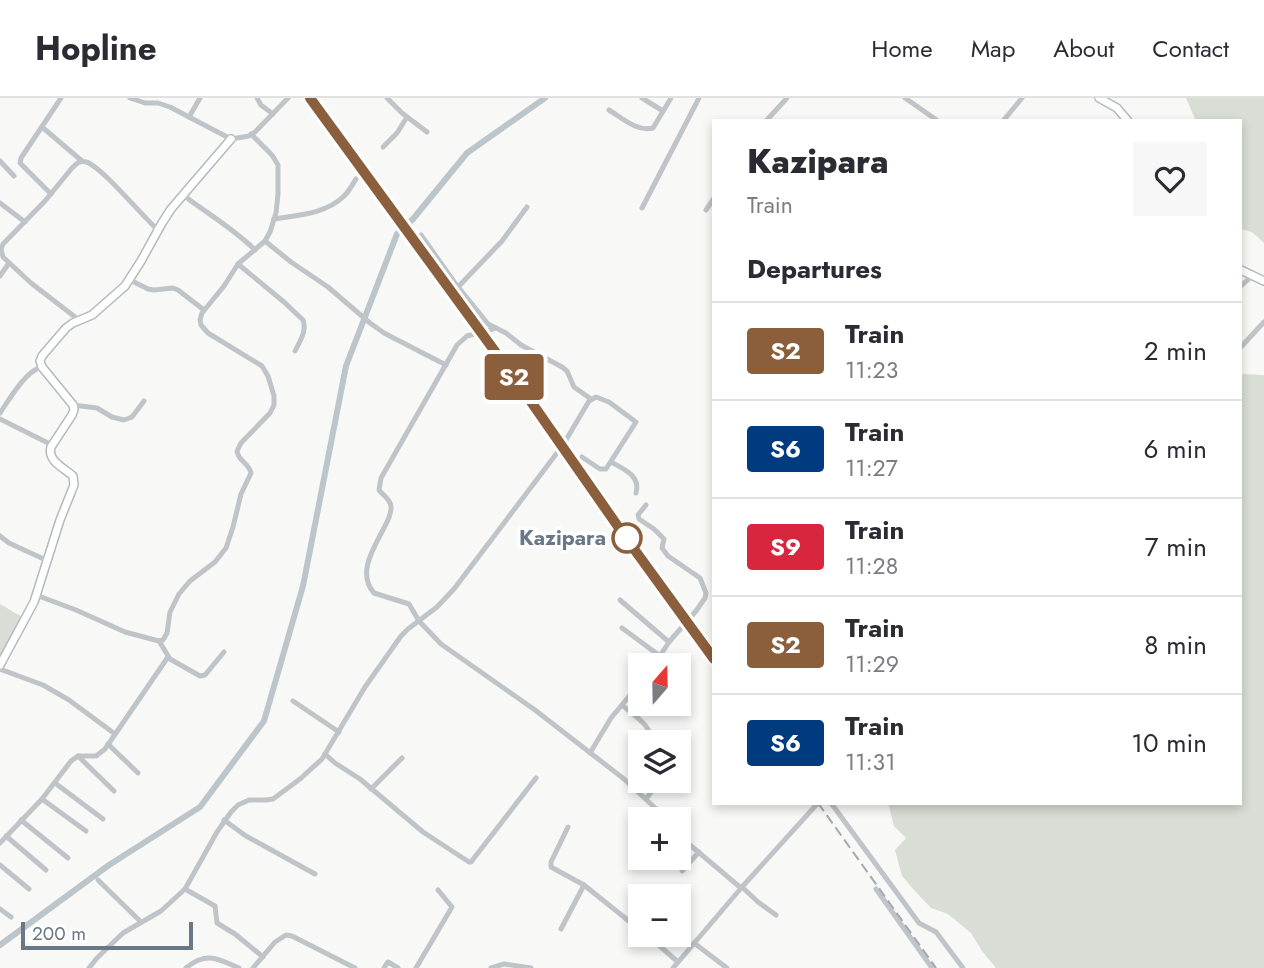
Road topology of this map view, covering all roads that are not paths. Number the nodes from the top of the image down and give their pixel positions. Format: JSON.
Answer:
{"nodes":[{"id":1,"x":61,"y":98,"type":"edge"},
{"id":2,"x":131,"y":98,"type":"edge"},
{"id":3,"x":200,"y":98,"type":"edge"},
{"id":4,"x":257,"y":98,"type":"edge"},
{"id":5,"x":288,"y":98,"type":"edge"},
{"id":6,"x":387,"y":98,"type":"edge"},
{"id":7,"x":642,"y":98,"type":"edge"},
{"id":8,"x":671,"y":98,"type":"edge"},
{"id":9,"x":699,"y":98,"type":"edge"},
{"id":10,"x":787,"y":98,"type":"edge"},
{"id":11,"x":905,"y":98,"type":"edge"},
{"id":12,"x":1022,"y":98,"type":"edge"},
{"id":13,"x":1099,"y":98,"type":"edge"},
{"id":14,"x":150,"y":100,"type":"edge"},
{"id":15,"x":609,"y":110,"type":"dead end"},
{"id":16,"x":663,"y":111,"type":"junction"},
{"id":17,"x":273,"y":114,"type":"junction"},
{"id":18,"x":189,"y":117,"type":"junction"},
{"id":19,"x":407,"y":117,"type":"junction"},
{"id":20,"x":768,"y":119,"type":"edge"},
{"id":21,"x":936,"y":119,"type":"edge"},
{"id":22,"x":1005,"y":119,"type":"edge"},
{"id":23,"x":1126,"y":119,"type":"edge"},
{"id":24,"x":42,"y":127,"type":"junction"},
{"id":25,"x":427,"y":132,"type":"dead end"},
{"id":26,"x":251,"y":134,"type":"junction"},
{"id":27,"x":231,"y":139,"type":"junction"},
{"id":28,"x":383,"y":147,"type":"dead end"},
{"id":29,"x":0,"y":161,"type":"edge"},
{"id":30,"x":82,"y":161,"type":"junction"},
{"id":31,"x":14,"y":176,"type":"dead end"},
{"id":32,"x":356,"y":179,"type":"dead end"},
{"id":33,"x":51,"y":194,"type":"junction"},
{"id":34,"x":183,"y":195,"type":"junction"},
{"id":35,"x":712,"y":201,"type":"edge"},
{"id":36,"x":0,"y":203,"type":"edge"},
{"id":37,"x":527,"y":207,"type":"dead end"},
{"id":38,"x":642,"y":208,"type":"dead end"},
{"id":39,"x":706,"y":211,"type":"dead end"},
{"id":40,"x":274,"y":219,"type":"junction"},
{"id":41,"x":24,"y":222,"type":"junction"},
{"id":42,"x":158,"y":230,"type":"junction"},
{"id":43,"x":421,"y":235,"type":"dead end"},
{"id":44,"x":265,"y":241,"type":"junction"},
{"id":45,"x":256,"y":250,"type":"junction"},
{"id":46,"x":9,"y":263,"type":"junction"},
{"id":47,"x":238,"y":264,"type":"junction"},
{"id":48,"x":1242,"y":271,"type":"edge"},
{"id":49,"x":0,"y":276,"type":"edge"},
{"id":50,"x":1252,"y":276,"type":"junction"},
{"id":51,"x":130,"y":280,"type":"junction"},
{"id":52,"x":1264,"y":281,"type":"edge"},
{"id":53,"x":1242,"y":285,"type":"edge"},
{"id":54,"x":458,"y":287,"type":"junction"},
{"id":55,"x":204,"y":310,"type":"junction"},
{"id":56,"x":79,"y":320,"type":"junction"},
{"id":57,"x":1264,"y":322,"type":"edge"},
{"id":58,"x":496,"y":328,"type":"junction"},
{"id":59,"x":1258,"y":330,"type":"junction"},
{"id":60,"x":1264,"y":334,"type":"edge"},
{"id":61,"x":1242,"y":346,"type":"edge"},
{"id":62,"x":295,"y":351,"type":"dead end"},
{"id":63,"x":446,"y":365,"type":"junction"},
{"id":64,"x":42,"y":367,"type":"junction"},
{"id":65,"x":591,"y":399,"type":"junction"},
{"id":66,"x":144,"y":401,"type":"dead end"},
{"id":67,"x":74,"y":405,"type":"junction"},
{"id":68,"x":0,"y":413,"type":"edge"},
{"id":69,"x":0,"y":419,"type":"edge"},
{"id":70,"x":52,"y":445,"type":"junction"},
{"id":71,"x":582,"y":457,"type":"dead end"},
{"id":72,"x":611,"y":462,"type":"junction"},
{"id":73,"x":636,"y":493,"type":"dead end"},
{"id":74,"x":646,"y":505,"type":"dead end"},
{"id":75,"x":0,"y":536,"type":"edge"},
{"id":76,"x":48,"y":561,"type":"junction"},
{"id":77,"x":36,"y":595,"type":"junction"},
{"id":78,"x":620,"y":600,"type":"dead end"},
{"id":79,"x":419,"y":621,"type":"junction"},
{"id":80,"x":622,"y":628,"type":"dead end"},
{"id":81,"x":159,"y":641,"type":"junction"},
{"id":82,"x":669,"y":642,"type":"junction"},
{"id":83,"x":224,"y":652,"type":"dead end"},
{"id":84,"x":656,"y":653,"type":"edge"},
{"id":85,"x":662,"y":653,"type":"edge"},
{"id":86,"x":168,"y":657,"type":"junction"},
{"id":87,"x":0,"y":667,"type":"edge"},
{"id":88,"x":628,"y":697,"type":"edge"},
{"id":89,"x":293,"y":701,"type":"dead end"},
{"id":90,"x":622,"y":705,"type":"junction"},
{"id":91,"x":649,"y":730,"type":"edge"},
{"id":92,"x":339,"y":732,"type":"junction"},
{"id":93,"x":115,"y":734,"type":"junction"},
{"id":94,"x":108,"y":744,"type":"junction"},
{"id":95,"x":590,"y":752,"type":"junction"},
{"id":96,"x":326,"y":754,"type":"junction"},
{"id":97,"x":78,"y":756,"type":"junction"},
{"id":98,"x":402,"y":758,"type":"dead end"},
{"id":99,"x":138,"y":773,"type":"dead end"},
{"id":100,"x":536,"y":778,"type":"dead end"},
{"id":101,"x":55,"y":783,"type":"junction"},
{"id":102,"x":371,"y":789,"type":"junction"},
{"id":103,"x":114,"y":791,"type":"dead end"},
{"id":104,"x":650,"y":793,"type":"edge"},
{"id":105,"x":42,"y":799,"type":"junction"},
{"id":106,"x":646,"y":799,"type":"junction"},
{"id":107,"x":816,"y":805,"type":"edge"},
{"id":108,"x":832,"y":805,"type":"edge"},
{"id":109,"x":653,"y":807,"type":"edge"},
{"id":110,"x":103,"y":819,"type":"dead end"},
{"id":111,"x":21,"y":820,"type":"junction"},
{"id":112,"x":224,"y":820,"type":"junction"},
{"id":113,"x":568,"y":827,"type":"dead end"},
{"id":114,"x":86,"y":831,"type":"dead end"},
{"id":115,"x":6,"y":836,"type":"junction"},
{"id":116,"x":0,"y":843,"type":"edge"},
{"id":117,"x":691,"y":844,"type":"edge"},
{"id":118,"x":699,"y":852,"type":"junction"},
{"id":119,"x":68,"y":858,"type":"dead end"},
{"id":120,"x":0,"y":864,"type":"edge"},
{"id":121,"x":46,"y":870,"type":"dead end"},
{"id":122,"x":682,"y":871,"type":"dead end"},
{"id":123,"x":315,"y":874,"type":"dead end"},
{"id":124,"x":98,"y":880,"type":"dead end"},
{"id":125,"x":584,"y":885,"type":"junction"},
{"id":126,"x":742,"y":888,"type":"junction"},
{"id":127,"x":29,"y":889,"type":"dead end"},
{"id":128,"x":185,"y":889,"type":"junction"},
{"id":129,"x":876,"y":889,"type":"dead end"},
{"id":130,"x":438,"y":890,"type":"dead end"},
{"id":131,"x":0,"y":909,"type":"edge"},
{"id":132,"x":776,"y":915,"type":"dead end"},
{"id":133,"x":11,"y":917,"type":"dead end"},
{"id":134,"x":628,"y":920,"type":"edge"},
{"id":135,"x":141,"y":922,"type":"junction"},
{"id":136,"x":561,"y":929,"type":"dead end"},
{"id":137,"x":692,"y":945,"type":"junction"},
{"id":138,"x":661,"y":947,"type":"edge"},
{"id":139,"x":263,"y":957,"type":"junction"},
{"id":140,"x":678,"y":962,"type":"junction"},
{"id":141,"x":89,"y":968,"type":"edge"},
{"id":142,"x":186,"y":968,"type":"edge"},
{"id":143,"x":239,"y":968,"type":"edge"},
{"id":144,"x":253,"y":968,"type":"edge"},
{"id":145,"x":355,"y":968,"type":"edge"},
{"id":146,"x":384,"y":968,"type":"edge"},
{"id":147,"x":398,"y":968,"type":"edge"},
{"id":148,"x":416,"y":968,"type":"edge"},
{"id":149,"x":491,"y":968,"type":"edge"},
{"id":150,"x":531,"y":968,"type":"edge"},
{"id":151,"x":673,"y":968,"type":"edge"},
{"id":152,"x":727,"y":968,"type":"edge"},
{"id":153,"x":932,"y":968,"type":"edge"},
{"id":154,"x":963,"y":968,"type":"edge"}],
"edges":[{"from":1,"to":24,"type":"street"},
{"from":2,"to":14,"type":"street"},
{"from":3,"to":18,"type":"street"},
{"from":4,"to":17,"type":"street"},
{"from":5,"to":17,"type":"street"},
{"from":6,"to":19,"type":"street"},
{"from":7,"to":16,"type":"street"},
{"from":8,"to":16,"type":"street"},
{"from":9,"to":38,"type":"street"},
{"from":10,"to":20,"type":"street"},
{"from":11,"to":21,"type":"street"},
{"from":12,"to":22,"type":"street"},
{"from":13,"to":23,"type":"street"},
{"from":14,"to":18,"type":"street"},
{"from":15,"to":16,"type":"street"},
{"from":17,"to":26,"type":"street"},
{"from":18,"to":27,"type":"street"},
{"from":19,"to":25,"type":"street"},
{"from":19,"to":28,"type":"street"},
{"from":24,"to":30,"type":"street"},
{"from":24,"to":33,"type":"street"},
{"from":26,"to":27,"type":"street"},
{"from":26,"to":40,"type":"street"},
{"from":27,"to":34,"type":"street"},
{"from":29,"to":31,"type":"street"},
{"from":30,"to":33,"type":"street"},
{"from":30,"to":42,"type":"street"},
{"from":32,"to":40,"type":"street"},
{"from":33,"to":41,"type":"street"},
{"from":34,"to":42,"type":"street"},
{"from":34,"to":45,"type":"street"},
{"from":35,"to":39,"type":"street"},
{"from":36,"to":41,"type":"street"},
{"from":37,"to":54,"type":"street"},
{"from":40,"to":44,"type":"street"},
{"from":41,"to":46,"type":"street"},
{"from":42,"to":51,"type":"street"},
{"from":43,"to":54,"type":"street"},
{"from":44,"to":45,"type":"street"},
{"from":44,"to":63,"type":"street"},
{"from":45,"to":47,"type":"street"},
{"from":46,"to":49,"type":"street"},
{"from":46,"to":56,"type":"street"},
{"from":47,"to":55,"type":"street"},
{"from":47,"to":62,"type":"street"},
{"from":48,"to":50,"type":"street"},
{"from":50,"to":52,"type":"street"},
{"from":50,"to":53,"type":"street"},
{"from":51,"to":55,"type":"street"},
{"from":51,"to":56,"type":"street"},
{"from":54,"to":58,"type":"street"},
{"from":55,"to":81,"type":"street"},
{"from":56,"to":64,"type":"street"},
{"from":57,"to":59,"type":"street"},
{"from":58,"to":63,"type":"street"},
{"from":58,"to":65,"type":"street"},
{"from":59,"to":60,"type":"street"},
{"from":59,"to":61,"type":"street"},
{"from":63,"to":79,"type":"street"},
{"from":64,"to":67,"type":"street"},
{"from":64,"to":68,"type":"street"},
{"from":65,"to":72,"type":"street"},
{"from":65,"to":79,"type":"street"},
{"from":66,"to":67,"type":"street"},
{"from":67,"to":70,"type":"street"},
{"from":69,"to":70,"type":"street"},
{"from":70,"to":76,"type":"street"},
{"from":71,"to":72,"type":"street"},
{"from":72,"to":73,"type":"street"},
{"from":74,"to":82,"type":"street"},
{"from":75,"to":76,"type":"street"},
{"from":76,"to":77,"type":"street"},
{"from":77,"to":81,"type":"street"},
{"from":77,"to":87,"type":"street"},
{"from":78,"to":82,"type":"street"},
{"from":79,"to":92,"type":"street"},
{"from":79,"to":95,"type":"street"},
{"from":80,"to":84,"type":"street"},
{"from":81,"to":86,"type":"street"},
{"from":82,"to":85,"type":"street"},
{"from":83,"to":86,"type":"street"},
{"from":86,"to":93,"type":"street"},
{"from":87,"to":93,"type":"street"},
{"from":88,"to":90,"type":"street"},
{"from":89,"to":92,"type":"street"},
{"from":90,"to":91,"type":"street"},
{"from":90,"to":95,"type":"street"},
{"from":92,"to":96,"type":"street"},
{"from":93,"to":94,"type":"street"},
{"from":94,"to":97,"type":"street"},
{"from":94,"to":99,"type":"street"},
{"from":95,"to":106,"type":"street"},
{"from":96,"to":102,"type":"street"},
{"from":96,"to":112,"type":"street"},
{"from":97,"to":101,"type":"street"},
{"from":97,"to":103,"type":"street"},
{"from":98,"to":102,"type":"street"},
{"from":100,"to":102,"type":"street"},
{"from":101,"to":105,"type":"street"},
{"from":101,"to":110,"type":"street"},
{"from":104,"to":106,"type":"street"},
{"from":105,"to":111,"type":"street"},
{"from":105,"to":114,"type":"street"},
{"from":106,"to":109,"type":"street"},
{"from":107,"to":126,"type":"street"},
{"from":108,"to":154,"type":"street"},
{"from":111,"to":115,"type":"street"},
{"from":111,"to":119,"type":"street"},
{"from":112,"to":123,"type":"street"},
{"from":112,"to":128,"type":"street"},
{"from":113,"to":125,"type":"street"},
{"from":115,"to":116,"type":"street"},
{"from":115,"to":121,"type":"street"},
{"from":117,"to":118,"type":"street"},
{"from":118,"to":122,"type":"street"},
{"from":118,"to":126,"type":"street"},
{"from":120,"to":127,"type":"street"},
{"from":124,"to":135,"type":"street"},
{"from":125,"to":134,"type":"street"},
{"from":125,"to":136,"type":"street"},
{"from":126,"to":132,"type":"street"},
{"from":126,"to":137,"type":"street"},
{"from":128,"to":135,"type":"street"},
{"from":128,"to":139,"type":"street"},
{"from":129,"to":153,"type":"street"},
{"from":130,"to":148,"type":"street"},
{"from":131,"to":133,"type":"street"},
{"from":135,"to":141,"type":"street"},
{"from":137,"to":140,"type":"street"},
{"from":137,"to":152,"type":"street"},
{"from":138,"to":140,"type":"street"},
{"from":139,"to":144,"type":"street"},
{"from":139,"to":145,"type":"street"},
{"from":140,"to":151,"type":"street"},
{"from":142,"to":143,"type":"street"},
{"from":146,"to":147,"type":"street"},
{"from":149,"to":150,"type":"street"}]}
